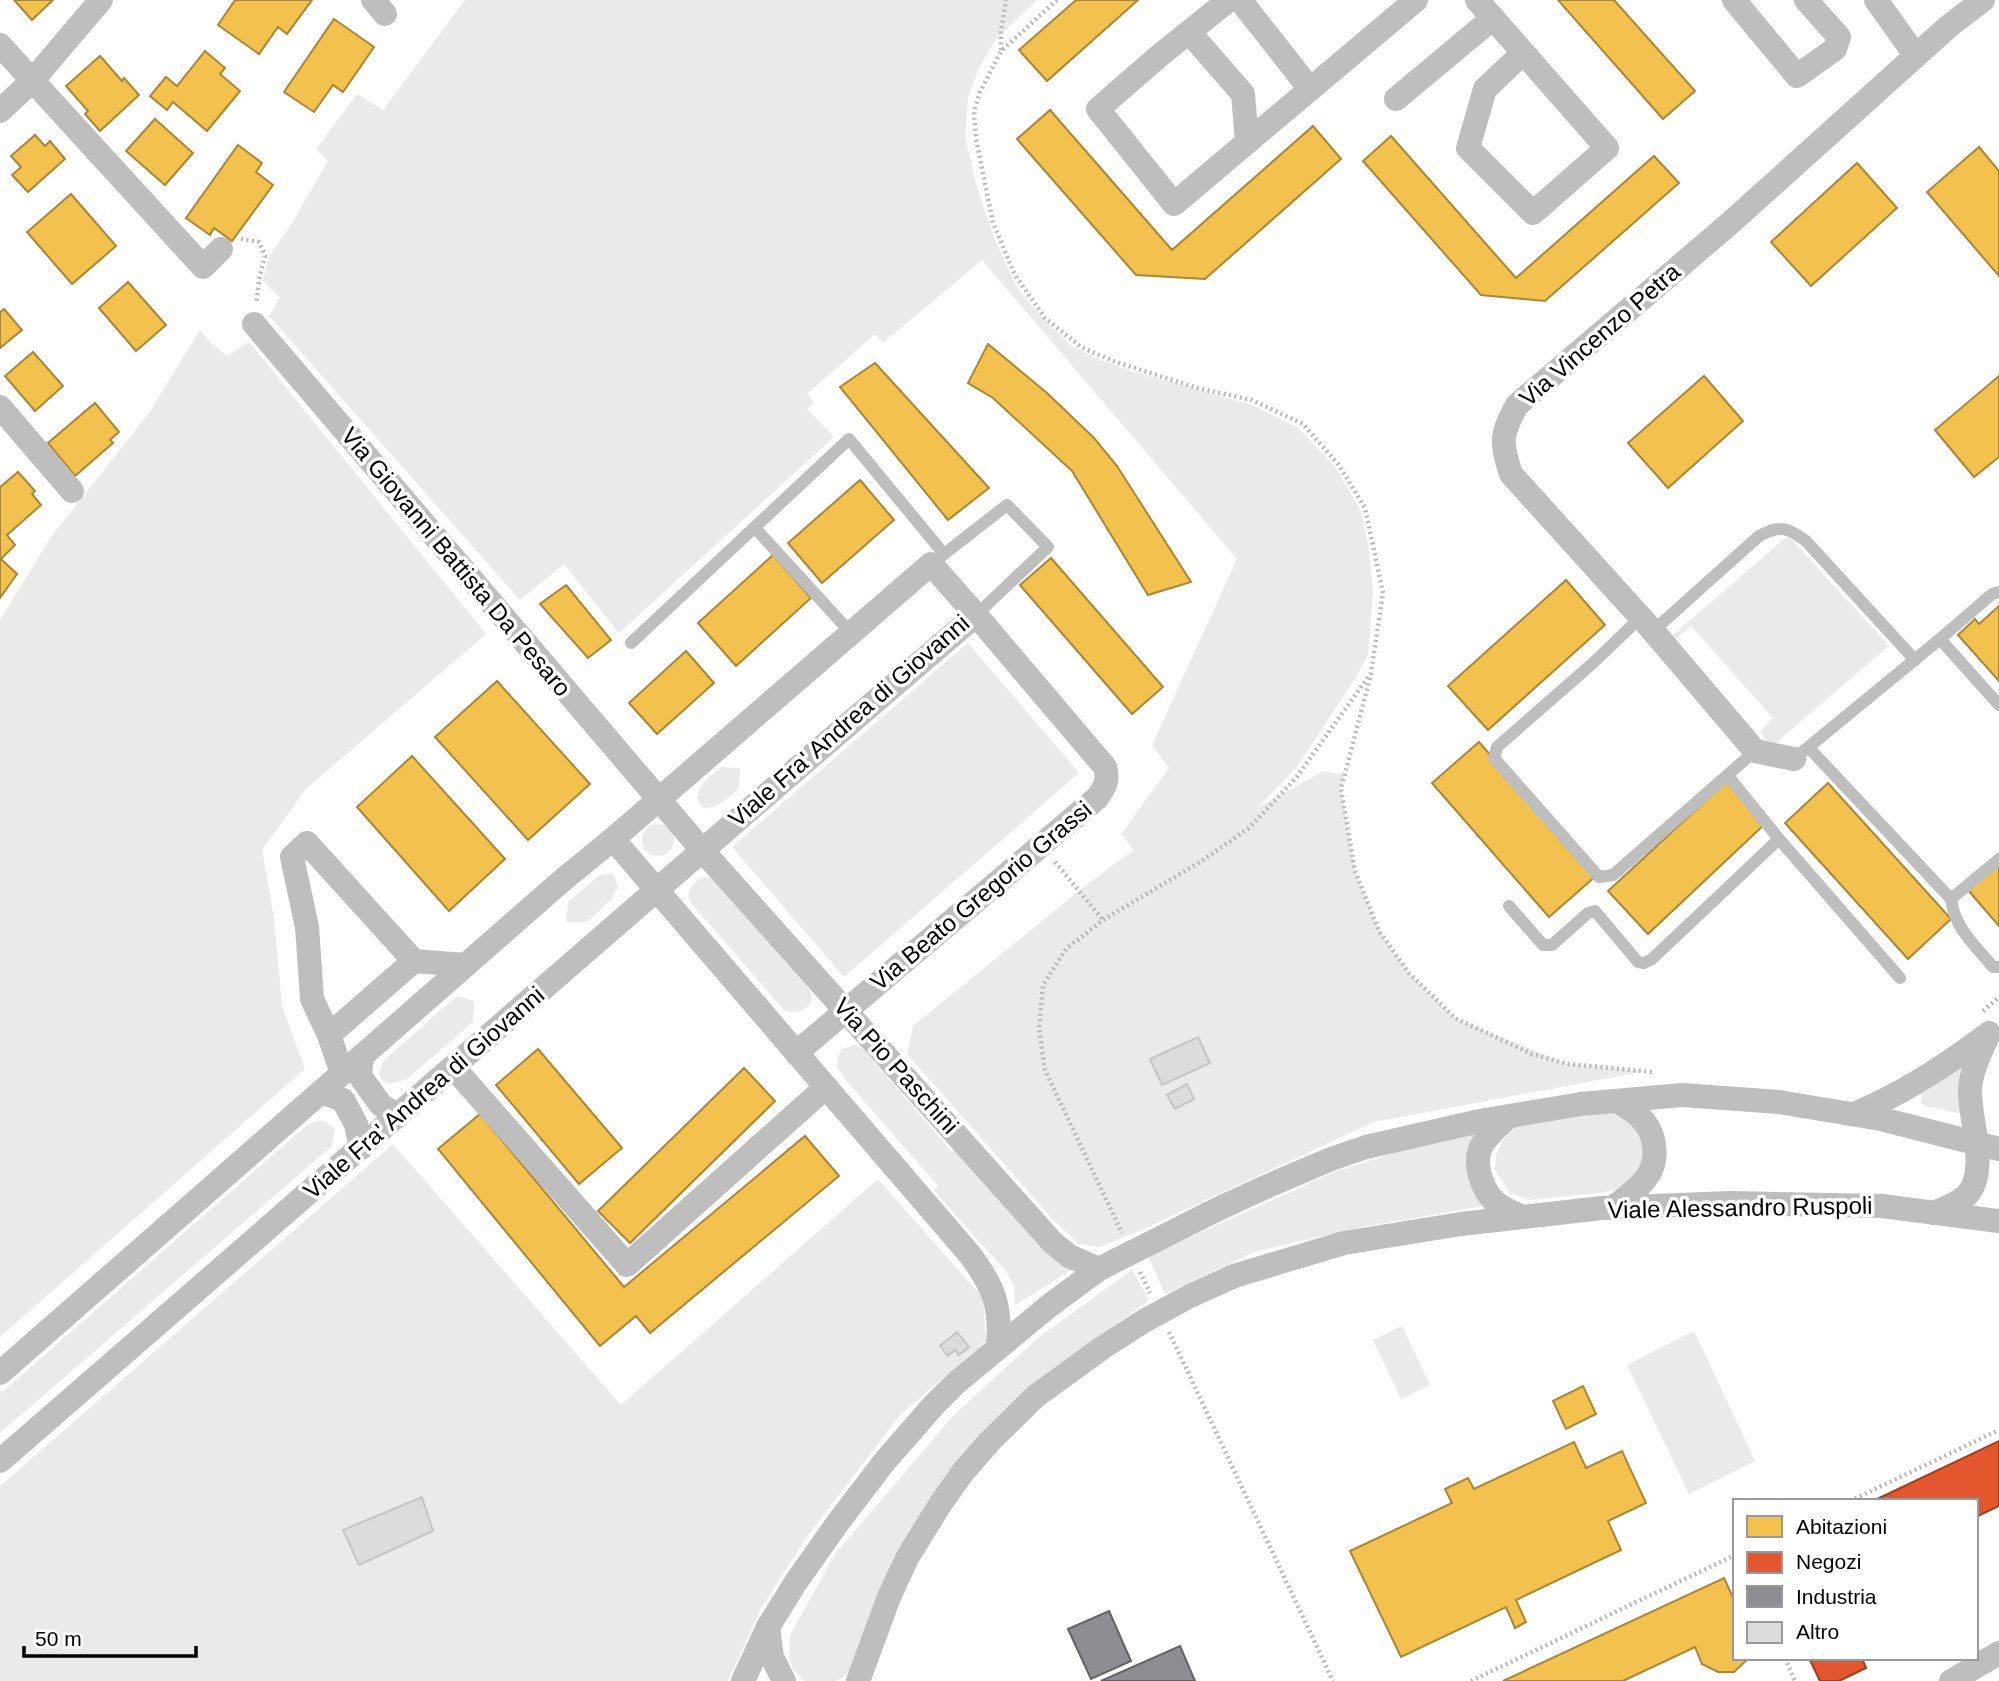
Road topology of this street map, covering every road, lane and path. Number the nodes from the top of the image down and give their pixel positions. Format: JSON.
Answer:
{"nodes":[{"id":1,"x":101,"y":0,"type":"edge"},
{"id":2,"x":1006,"y":0,"type":"edge"},
{"id":3,"x":1057,"y":0,"type":"edge"},
{"id":4,"x":1229,"y":0,"type":"edge"},
{"id":5,"x":1240,"y":0,"type":"edge"},
{"id":6,"x":1416,"y":0,"type":"edge"},
{"id":7,"x":1734,"y":0,"type":"edge"},
{"id":8,"x":1807,"y":0,"type":"edge"},
{"id":9,"x":1876,"y":0,"type":"edge"},
{"id":10,"x":1983,"y":0,"type":"edge"},
{"id":11,"x":1485,"y":9,"type":"edge"},
{"id":12,"x":1189,"y":32,"type":"junction"},
{"id":13,"x":0,"y":45,"type":"edge"},
{"id":14,"x":1001,"y":51,"type":"junction"},
{"id":15,"x":1523,"y":53,"type":"junction"},
{"id":16,"x":1916,"y":56,"type":"junction"},
{"id":17,"x":32,"y":81,"type":"junction"},
{"id":18,"x":1310,"y":89,"type":"junction"},
{"id":19,"x":1396,"y":99,"type":"dead end"},
{"id":20,"x":0,"y":111,"type":"edge"},
{"id":21,"x":1247,"y":142,"type":"junction"},
{"id":22,"x":221,"y":248,"type":"joint"},
{"id":23,"x":254,"y":324,"type":"joint"},
{"id":24,"x":0,"y":407,"type":"edge"},
{"id":25,"x":72,"y":491,"type":"dead end"},
{"id":26,"x":755,"y":527,"type":"junction"},
{"id":27,"x":938,"y":559,"type":"junction"},
{"id":28,"x":1999,"y":592,"type":"edge"},
{"id":29,"x":976,"y":615,"type":"junction"},
{"id":30,"x":1647,"y":624,"type":"junction"},
{"id":31,"x":851,"y":633,"type":"junction"},
{"id":32,"x":1940,"y":639,"type":"junction"},
{"id":33,"x":631,"y":643,"type":"dead end"},
{"id":34,"x":1916,"y":660,"type":"junction"},
{"id":35,"x":1371,"y":673,"type":"junction"},
{"id":36,"x":1999,"y":705,"type":"edge"},
{"id":37,"x":1755,"y":751,"type":"junction"},
{"id":38,"x":1801,"y":754,"type":"junction"},
{"id":39,"x":1728,"y":776,"type":"junction"},
{"id":40,"x":658,"y":800,"type":"junction"},
{"id":41,"x":613,"y":839,"type":"junction"},
{"id":42,"x":1779,"y":839,"type":"junction"},
{"id":43,"x":1042,"y":845,"type":"junction"},
{"id":44,"x":702,"y":850,"type":"junction"},
{"id":45,"x":1999,"y":859,"type":"edge"},
{"id":46,"x":656,"y":892,"type":"junction"},
{"id":47,"x":1951,"y":899,"type":"junction"},
{"id":48,"x":1509,"y":906,"type":"dead end"},
{"id":49,"x":1103,"y":920,"type":"junction"},
{"id":50,"x":414,"y":961,"type":"junction"},
{"id":51,"x":466,"y":965,"type":"junction"},
{"id":52,"x":1999,"y":967,"type":"edge"},
{"id":53,"x":1900,"y":978,"type":"dead end"},
{"id":54,"x":1999,"y":998,"type":"edge"},
{"id":55,"x":846,"y":1010,"type":"junction"},
{"id":56,"x":1990,"y":1024,"type":"edge"},
{"id":57,"x":329,"y":1035,"type":"junction"},
{"id":58,"x":796,"y":1053,"type":"junction"},
{"id":59,"x":362,"y":1056,"type":"junction"},
{"id":60,"x":454,"y":1068,"type":"junction"},
{"id":61,"x":342,"y":1073,"type":"junction"},
{"id":62,"x":1660,"y":1073,"type":"dead end"},
{"id":63,"x":827,"y":1087,"type":"junction"},
{"id":64,"x":321,"y":1092,"type":"junction"},
{"id":65,"x":1617,"y":1101,"type":"junction"},
{"id":66,"x":1854,"y":1114,"type":"junction"},
{"id":67,"x":398,"y":1116,"type":"junction"},
{"id":68,"x":1510,"y":1116,"type":"junction"},
{"id":69,"x":1987,"y":1146,"type":"edge"},
{"id":70,"x":361,"y":1148,"type":"junction"},
{"id":71,"x":1103,"y":1194,"type":"dead end"},
{"id":72,"x":1612,"y":1208,"type":"junction"},
{"id":73,"x":1933,"y":1213,"type":"junction"},
{"id":74,"x":1523,"y":1217,"type":"junction"},
{"id":75,"x":1999,"y":1221,"type":"edge"},
{"id":76,"x":1099,"y":1269,"type":"junction"},
{"id":77,"x":998,"y":1347,"type":"junction"},
{"id":78,"x":0,"y":1373,"type":"edge"},
{"id":79,"x":1197,"y":1393,"type":"dead end"},
{"id":80,"x":1999,"y":1430,"type":"edge"},
{"id":81,"x":0,"y":1461,"type":"edge"},
{"id":82,"x":1854,"y":1499,"type":"edge"},
{"id":83,"x":1733,"y":1556,"type":"edge"},
{"id":84,"x":768,"y":1627,"type":"junction"},
{"id":85,"x":1999,"y":1653,"type":"edge"},
{"id":86,"x":1786,"y":1660,"type":"edge"},
{"id":87,"x":858,"y":1679,"type":"edge"},
{"id":88,"x":743,"y":1681,"type":"edge"},
{"id":89,"x":784,"y":1681,"type":"edge"},
{"id":90,"x":1333,"y":1681,"type":"edge"},
{"id":91,"x":1471,"y":1681,"type":"edge"},
{"id":92,"x":1796,"y":1681,"type":"edge"},
{"id":93,"x":1951,"y":1681,"type":"edge"}],
"edges":[{"from":1,"to":17,"type":"street"},
{"from":2,"to":14,"type":"path"},
{"from":3,"to":14,"type":"path"},
{"from":4,"to":12,"type":"street"},
{"from":5,"to":18,"type":"street"},
{"from":6,"to":18,"type":"street"},
{"from":7,"to":8,"type":"street"},
{"from":9,"to":16,"type":"street"},
{"from":10,"to":16,"type":"street","name":"Via Vincenzo Petra"},
{"from":11,"to":15,"type":"street"},
{"from":11,"to":19,"type":"street"},
{"from":12,"to":21,"type":"street"},
{"from":12,"to":21,"type":"street"},
{"from":13,"to":17,"type":"street"},
{"from":14,"to":35,"type":"path"},
{"from":15,"to":15,"type":"street"},
{"from":16,"to":30,"type":"street","name":"Via Vincenzo Petra"},
{"from":17,"to":20,"type":"street"},
{"from":17,"to":22,"type":"street"},
{"from":18,"to":21,"type":"street"},
{"from":22,"to":23,"type":"path"},
{"from":23,"to":40,"type":"street","name":"Via Giovanni Battista Da Pesaro"},
{"from":24,"to":25,"type":"street"},
{"from":26,"to":27,"type":"lane"},
{"from":26,"to":31,"type":"lane"},
{"from":26,"to":33,"type":"lane"},
{"from":27,"to":29,"type":"street","name":"Viale Fra' Andrea di Giovanni"},
{"from":27,"to":29,"type":"lane"},
{"from":27,"to":31,"type":"street"},
{"from":28,"to":32,"type":"lane"},
{"from":29,"to":43,"type":"street","name":"Via Beato Gregorio Grassi"},
{"from":29,"to":44,"type":"street","name":"Viale Fra' Andrea di Giovanni"},
{"from":30,"to":34,"type":"lane"},
{"from":30,"to":37,"type":"street","name":"Via Vincenzo Petra"},
{"from":30,"to":39,"type":"lane"},
{"from":31,"to":40,"type":"street"},
{"from":32,"to":34,"type":"lane"},
{"from":32,"to":36,"type":"lane"},
{"from":34,"to":38,"type":"lane"},
{"from":35,"to":49,"type":"path"},
{"from":35,"to":62,"type":"path"},
{"from":37,"to":38,"type":"street"},
{"from":37,"to":39,"type":"lane"},
{"from":38,"to":47,"type":"lane"},
{"from":39,"to":42,"type":"lane"},
{"from":40,"to":41,"type":"street"},
{"from":40,"to":44,"type":"street","name":"Via Giovanni Battista Da Pesaro"},
{"from":41,"to":46,"type":"street"},
{"from":41,"to":51,"type":"street"},
{"from":42,"to":48,"type":"lane"},
{"from":42,"to":53,"type":"lane"},
{"from":43,"to":49,"type":"path"},
{"from":43,"to":55,"type":"street","name":"Via Beato Gregorio Grassi"},
{"from":44,"to":46,"type":"street","name":"Viale Fra' Andrea di Giovanni"},
{"from":44,"to":55,"type":"street","name":"Via Pio Paschini"},
{"from":45,"to":47,"type":"lane"},
{"from":46,"to":58,"type":"street"},
{"from":46,"to":60,"type":"street","name":"Viale Fra' Andrea di Giovanni"},
{"from":47,"to":52,"type":"lane"},
{"from":49,"to":71,"type":"path"},
{"from":50,"to":51,"type":"street"},
{"from":50,"to":57,"type":"street"},
{"from":50,"to":57,"type":"street"},
{"from":51,"to":59,"type":"street"},
{"from":54,"to":56,"type":"path"},
{"from":55,"to":58,"type":"street","name":"Via Beato Gregorio Grassi"},
{"from":55,"to":76,"type":"street","name":"Via Pio Paschini"},
{"from":56,"to":66,"type":"street"},
{"from":56,"to":69,"type":"street"},
{"from":57,"to":61,"type":"street"},
{"from":58,"to":63,"type":"street"},
{"from":59,"to":61,"type":"street"},
{"from":59,"to":67,"type":"street"},
{"from":60,"to":63,"type":"street"},
{"from":60,"to":67,"type":"street","name":"Viale Fra' Andrea di Giovanni"},
{"from":61,"to":64,"type":"street"},
{"from":63,"to":77,"type":"street"},
{"from":64,"to":70,"type":"street"},
{"from":64,"to":78,"type":"street"},
{"from":65,"to":66,"type":"street"},
{"from":65,"to":68,"type":"street"},
{"from":65,"to":72,"type":"street"},
{"from":66,"to":69,"type":"street"},
{"from":67,"to":70,"type":"street","name":"Viale Fra' Andrea di Giovanni"},
{"from":68,"to":74,"type":"street"},
{"from":68,"to":76,"type":"street"},
{"from":69,"to":73,"type":"street"},
{"from":70,"to":81,"type":"street","name":"Viale Fra' Andrea di Giovanni"},
{"from":72,"to":73,"type":"street","name":"Viale Alessandro Ruspoli"},
{"from":72,"to":74,"type":"street","name":"Viale Alessandro Ruspoli"},
{"from":73,"to":75,"type":"street","name":"Viale Alessandro Ruspoli"},
{"from":74,"to":87,"type":"street","name":"Viale Alessandro Ruspoli"},
{"from":76,"to":77,"type":"street"},
{"from":77,"to":84,"type":"street"},
{"from":79,"to":90,"type":"path"},
{"from":80,"to":82,"type":"path"},
{"from":83,"to":91,"type":"path"},
{"from":84,"to":88,"type":"street"},
{"from":84,"to":89,"type":"street"},
{"from":85,"to":93,"type":"street"},
{"from":86,"to":92,"type":"path"}]}
